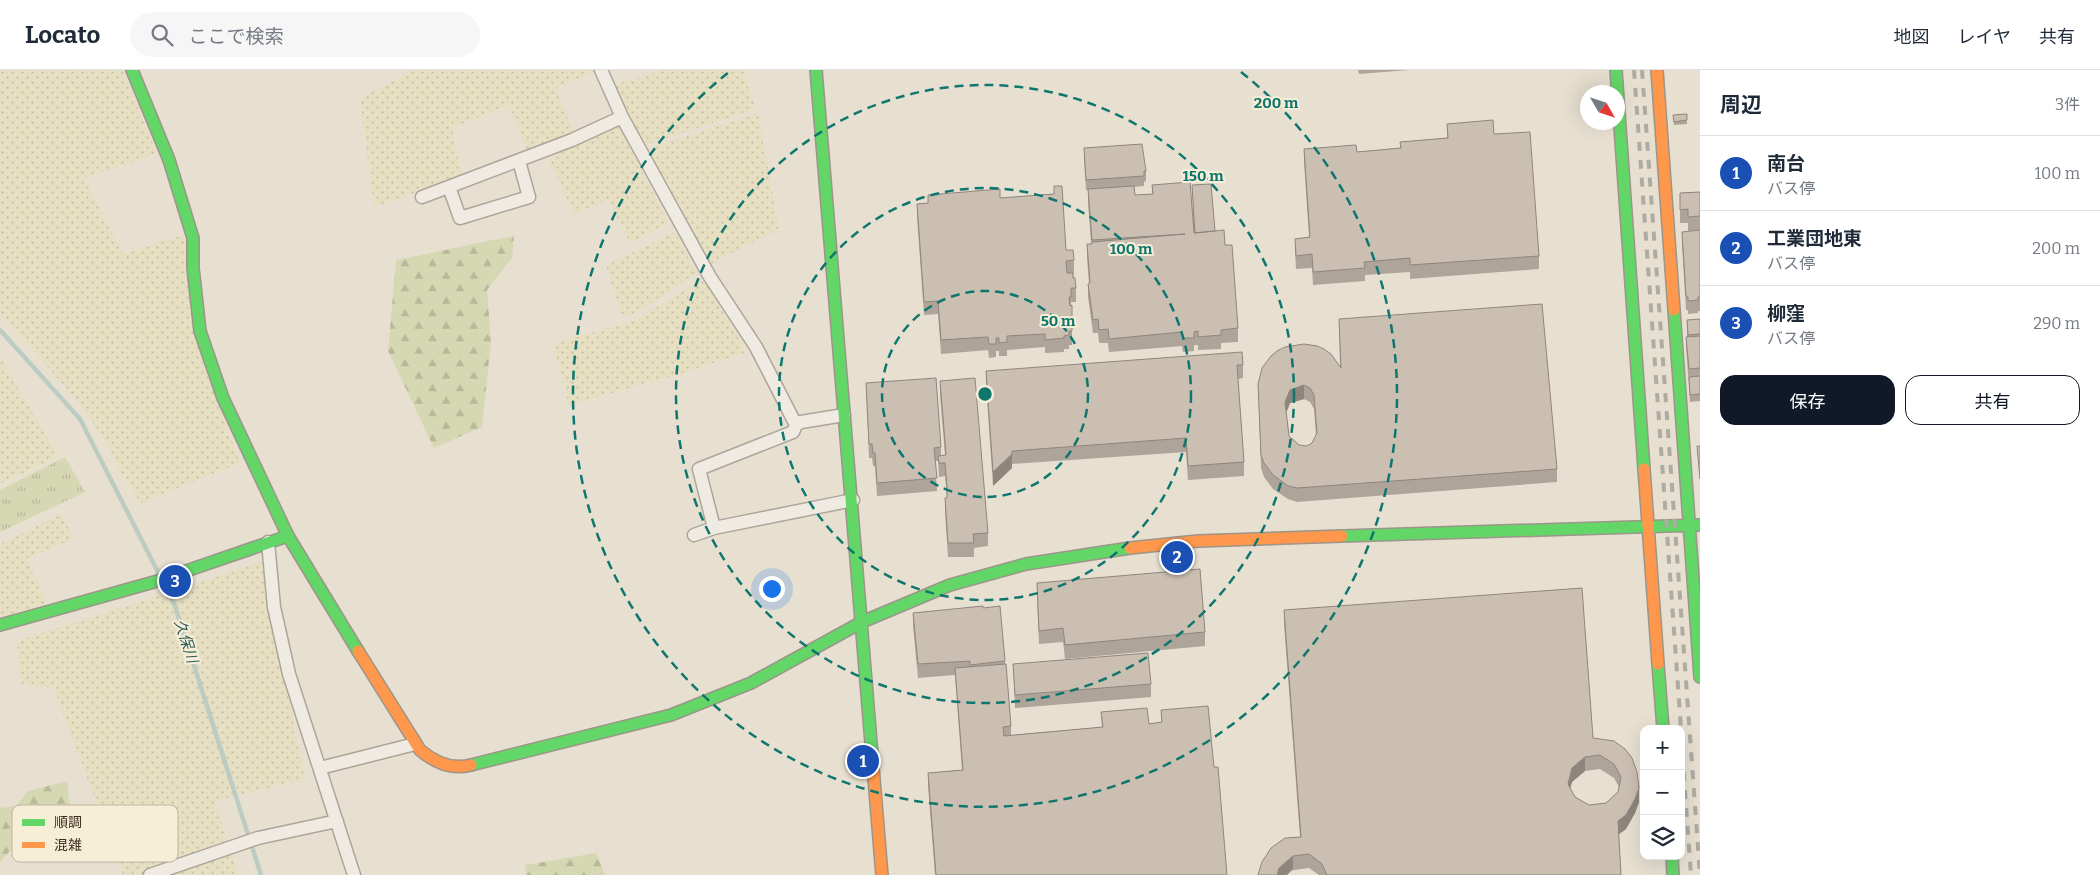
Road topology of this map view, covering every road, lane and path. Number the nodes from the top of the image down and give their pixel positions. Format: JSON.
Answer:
{"nodes":[{"id":1,"x":132,"y":70,"type":"edge"},
{"id":2,"x":601,"y":70,"type":"edge"},
{"id":3,"x":816,"y":70,"type":"edge"},
{"id":4,"x":1616,"y":70,"type":"edge"},
{"id":5,"x":1657,"y":70,"type":"edge"},
{"id":6,"x":622,"y":117,"type":"junction"},
{"id":7,"x":519,"y":161,"type":"junction"},
{"id":8,"x":449,"y":187,"type":"junction"},
{"id":9,"x":422,"y":197,"type":"dead end"},
{"id":10,"x":844,"y":415,"type":"junction"},
{"id":11,"x":796,"y":425,"type":"junction"},
{"id":12,"x":853,"y":500,"type":"junction"},
{"id":13,"x":1694,"y":525,"type":"edge"},
{"id":14,"x":1647,"y":527,"type":"junction"},
{"id":15,"x":714,"y":528,"type":"junction"},
{"id":16,"x":694,"y":535,"type":"dead end"},
{"id":17,"x":288,"y":536,"type":"junction"},
{"id":18,"x":268,"y":542,"type":"junction"},
{"id":19,"x":862,"y":622,"type":"junction"},
{"id":20,"x":0,"y":625,"type":"edge"},
{"id":21,"x":1700,"y":677,"type":"edge"},
{"id":22,"x":1663,"y":725,"type":"edge"},
{"id":23,"x":415,"y":744,"type":"junction"},
{"id":24,"x":320,"y":768,"type":"junction"},
{"id":25,"x":337,"y":821,"type":"junction"},
{"id":26,"x":1672,"y":860,"type":"edge"},
{"id":27,"x":150,"y":875,"type":"edge"},
{"id":28,"x":354,"y":875,"type":"edge"},
{"id":29,"x":882,"y":875,"type":"edge"},
{"id":30,"x":1673,"y":875,"type":"edge"}],
"edges":[{"from":1,"to":17,"type":"street"},
{"from":2,"to":6,"type":"street"},
{"from":3,"to":10,"type":"street"},
{"from":4,"to":14,"type":"street"},
{"from":5,"to":13,"type":"street"},
{"from":6,"to":7,"type":"street"},
{"from":6,"to":11,"type":"street"},
{"from":7,"to":8,"type":"street"},
{"from":7,"to":8,"type":"street"},
{"from":8,"to":9,"type":"street"},
{"from":10,"to":11,"type":"street"},
{"from":10,"to":12,"type":"street"},
{"from":11,"to":15,"type":"street"},
{"from":12,"to":15,"type":"street"},
{"from":12,"to":19,"type":"street"},
{"from":13,"to":14,"type":"street"},
{"from":13,"to":21,"type":"street"},
{"from":14,"to":19,"type":"street"},
{"from":14,"to":22,"type":"street"},
{"from":15,"to":16,"type":"street"},
{"from":17,"to":18,"type":"street"},
{"from":17,"to":23,"type":"street"},
{"from":18,"to":20,"type":"street"},
{"from":18,"to":24,"type":"street"},
{"from":19,"to":23,"type":"street"},
{"from":19,"to":29,"type":"street"},
{"from":23,"to":24,"type":"street"},
{"from":24,"to":25,"type":"street"},
{"from":25,"to":27,"type":"street"},
{"from":25,"to":28,"type":"street"},
{"from":26,"to":30,"type":"street"}]}
